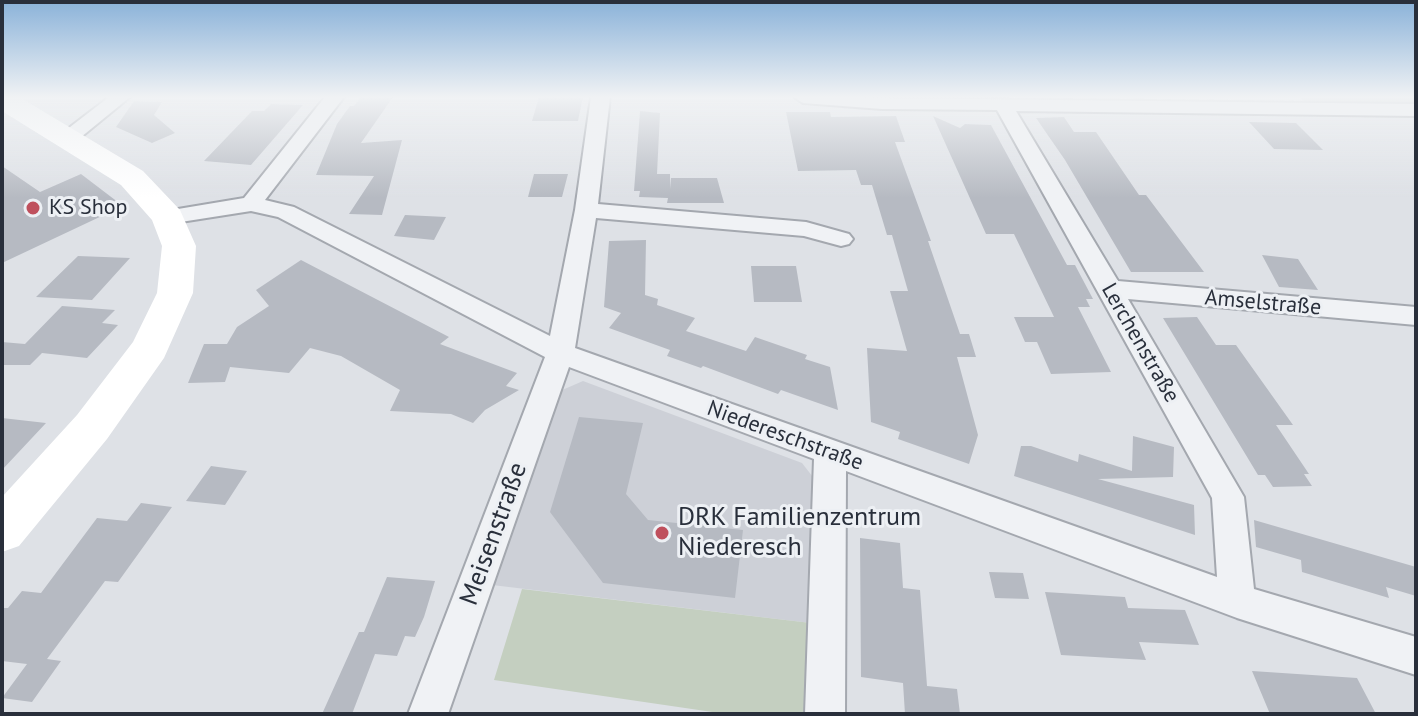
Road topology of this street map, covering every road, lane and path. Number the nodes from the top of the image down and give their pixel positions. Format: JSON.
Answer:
{"nodes":[{"id":1,"x":55,"y":130,"type":"edge"},
{"id":2,"x":78,"y":130,"type":"edge"},
{"id":3,"x":309,"y":130,"type":"edge"},
{"id":4,"x":597,"y":130,"type":"edge"},
{"id":5,"x":1018,"y":130,"type":"edge"},
{"id":6,"x":68,"y":138,"type":"junction"},
{"id":7,"x":251,"y":204,"type":"junction"},
{"id":8,"x":586,"y":210,"type":"junction"},
{"id":9,"x":168,"y":217,"type":"junction"},
{"id":10,"x":841,"y":239,"type":"dead end"},
{"id":11,"x":1109,"y":289,"type":"junction"},
{"id":12,"x":1416,"y":316,"type":"edge"},
{"id":13,"x":560,"y":353,"type":"junction"},
{"id":14,"x":830,"y":452,"type":"junction"},
{"id":15,"x":2,"y":531,"type":"edge"},
{"id":16,"x":1237,"y":601,"type":"junction"},
{"id":17,"x":1416,"y":656,"type":"edge"},
{"id":18,"x":428,"y":714,"type":"edge"},
{"id":19,"x":825,"y":714,"type":"edge"}],
"edges":[{"from":1,"to":6,"type":"main road"},
{"from":2,"to":6,"type":"street"},
{"from":3,"to":7,"type":"street"},
{"from":4,"to":8,"type":"street","name":"Meisenstraße"},
{"from":5,"to":11,"type":"street","name":"Lerchenstraße"},
{"from":6,"to":9,"type":"main road"},
{"from":7,"to":9,"type":"street","name":"Niedereschstraße"},
{"from":7,"to":13,"type":"street","name":"Niedereschstraße"},
{"from":8,"to":10,"type":"street"},
{"from":8,"to":13,"type":"street","name":"Meisenstraße"},
{"from":9,"to":15,"type":"main road"},
{"from":11,"to":12,"type":"street","name":"Amselstraße"},
{"from":11,"to":16,"type":"street","name":"Lerchenstraße"},
{"from":13,"to":14,"type":"street","name":"Niedereschstraße"},
{"from":13,"to":18,"type":"street","name":"Meisenstraße"},
{"from":14,"to":16,"type":"street","name":"Niedereschstraße"},
{"from":14,"to":19,"type":"street"},
{"from":16,"to":17,"type":"street","name":"Niedereschstraße"}]}
